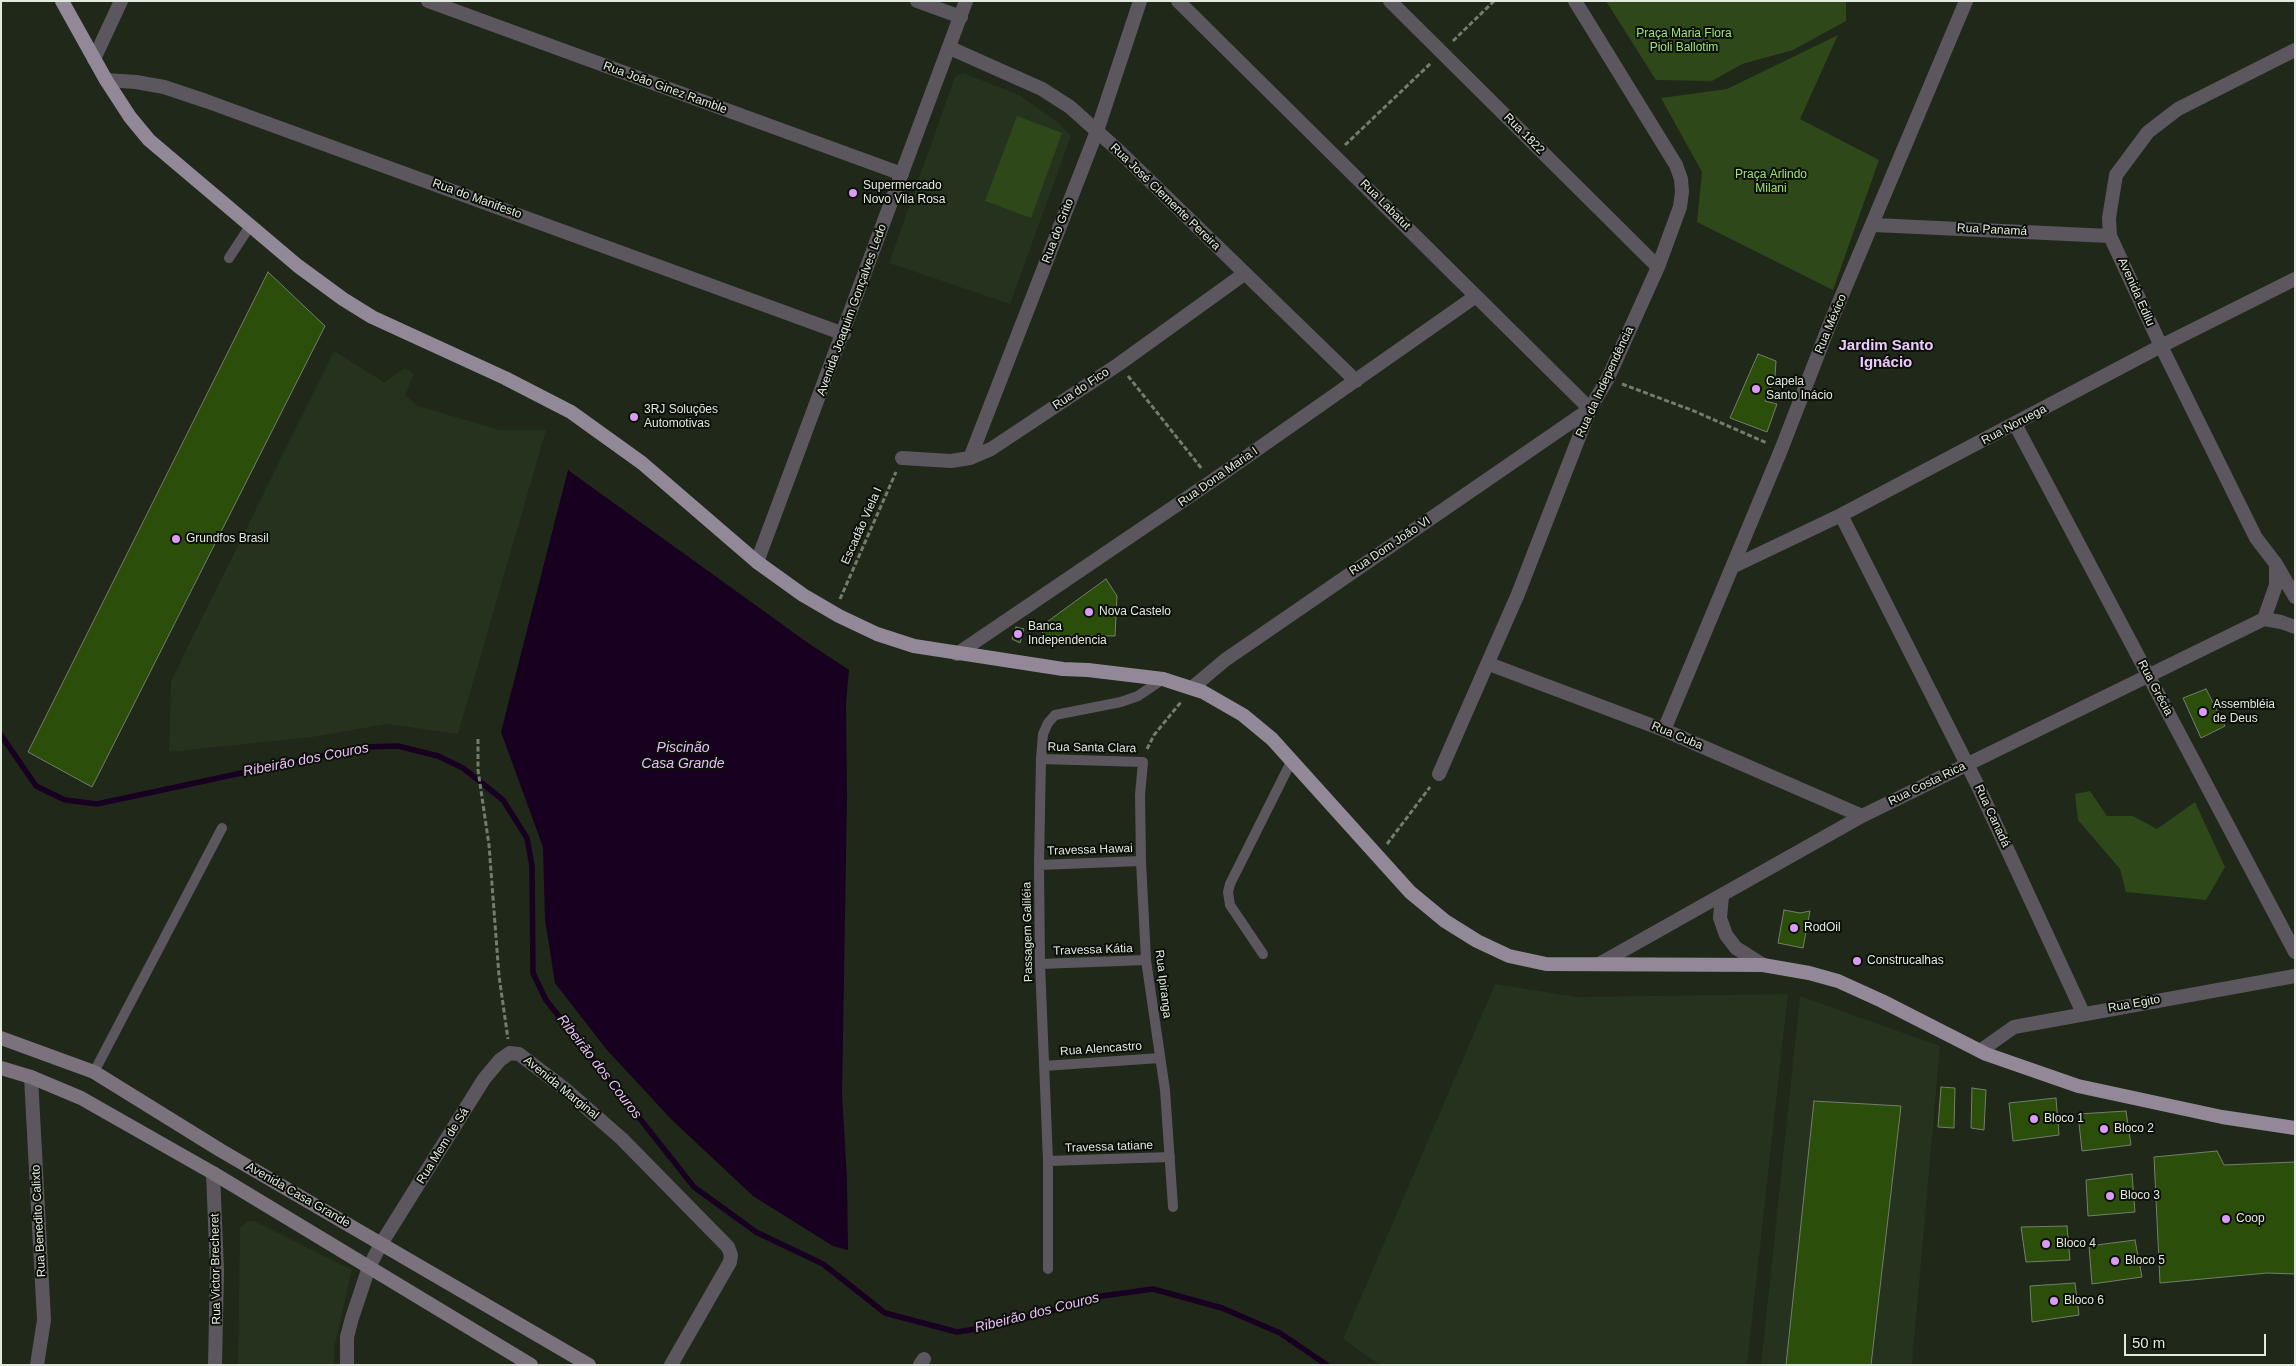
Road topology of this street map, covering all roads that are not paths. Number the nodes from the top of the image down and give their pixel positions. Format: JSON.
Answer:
{"nodes":[{"id":1,"x":62,"y":1,"type":"edge"},
{"id":2,"x":121,"y":1,"type":"edge"},
{"id":3,"x":428,"y":1,"type":"edge"},
{"id":4,"x":917,"y":1,"type":"edge"},
{"id":5,"x":966,"y":1,"type":"edge"},
{"id":6,"x":1140,"y":1,"type":"edge"},
{"id":7,"x":1178,"y":1,"type":"edge"},
{"id":8,"x":1390,"y":1,"type":"edge"},
{"id":9,"x":1574,"y":1,"type":"edge"},
{"id":10,"x":1966,"y":1,"type":"edge"},
{"id":11,"x":961,"y":17,"type":"junction"},
{"id":12,"x":950,"y":48,"type":"junction"},
{"id":13,"x":2295,"y":50,"type":"edge"},
{"id":14,"x":94,"y":58,"type":"junction"},
{"id":15,"x":106,"y":80,"type":"junction"},
{"id":16,"x":1097,"y":130,"type":"junction"},
{"id":17,"x":902,"y":174,"type":"junction"},
{"id":18,"x":1874,"y":225,"type":"junction"},
{"id":19,"x":250,"y":226,"type":"junction"},
{"id":20,"x":2110,"y":236,"type":"junction"},
{"id":21,"x":229,"y":258,"type":"dead end"},
{"id":22,"x":1658,"y":267,"type":"junction"},
{"id":23,"x":1244,"y":274,"type":"junction"},
{"id":24,"x":2295,"y":279,"type":"edge"},
{"id":25,"x":1476,"y":296,"type":"junction"},
{"id":26,"x":844,"y":334,"type":"junction"},
{"id":27,"x":2160,"y":346,"type":"junction"},
{"id":28,"x":1356,"y":381,"type":"junction"},
{"id":29,"x":1590,"y":408,"type":"junction"},
{"id":30,"x":2015,"y":424,"type":"junction"},
{"id":31,"x":902,"y":458,"type":"road end"},
{"id":32,"x":970,"y":458,"type":"junction"},
{"id":33,"x":1841,"y":515,"type":"junction"},
{"id":34,"x":757,"y":562,"type":"junction"},
{"id":35,"x":2276,"y":564,"type":"junction"},
{"id":36,"x":1732,"y":567,"type":"junction"},
{"id":37,"x":2295,"y":597,"type":"edge"},
{"id":38,"x":2264,"y":619,"type":"junction"},
{"id":39,"x":2295,"y":627,"type":"edge"},
{"id":40,"x":958,"y":654,"type":"junction"},
{"id":41,"x":1490,"y":664,"type":"junction"},
{"id":42,"x":2148,"y":675,"type":"junction"},
{"id":43,"x":1163,"y":679,"type":"junction"},
{"id":44,"x":1193,"y":687,"type":"junction"},
{"id":45,"x":1664,"y":730,"type":"junction"},
{"id":46,"x":1041,"y":760,"type":"junction"},
{"id":47,"x":1292,"y":760,"type":"junction"},
{"id":48,"x":1143,"y":762,"type":"joint"},
{"id":49,"x":1967,"y":764,"type":"junction"},
{"id":50,"x":1439,"y":774,"type":"road end"},
{"id":51,"x":1862,"y":816,"type":"junction"},
{"id":52,"x":222,"y":828,"type":"dead end"},
{"id":53,"x":1141,"y":861,"type":"junction"},
{"id":54,"x":1039,"y":864,"type":"junction"},
{"id":55,"x":1722,"y":896,"type":"junction"},
{"id":56,"x":2295,"y":952,"type":"edge"},
{"id":57,"x":1262,"y":954,"type":"dead end"},
{"id":58,"x":1146,"y":960,"type":"junction"},
{"id":59,"x":1040,"y":964,"type":"junction"},
{"id":60,"x":1599,"y":964,"type":"junction"},
{"id":61,"x":1763,"y":965,"type":"junction"},
{"id":62,"x":2295,"y":976,"type":"edge"},
{"id":63,"x":2083,"y":1013,"type":"junction"},
{"id":64,"x":1,"y":1038,"type":"edge"},
{"id":65,"x":1980,"y":1051,"type":"junction"},
{"id":66,"x":510,"y":1052,"type":"joint"},
{"id":67,"x":1160,"y":1058,"type":"junction"},
{"id":68,"x":1044,"y":1066,"type":"junction"},
{"id":69,"x":1,"y":1068,"type":"edge"},
{"id":70,"x":94,"y":1072,"type":"junction"},
{"id":71,"x":31,"y":1077,"type":"junction"},
{"id":72,"x":2295,"y":1128,"type":"edge"},
{"id":73,"x":1170,"y":1158,"type":"junction"},
{"id":74,"x":1048,"y":1161,"type":"junction"},
{"id":75,"x":213,"y":1174,"type":"junction"},
{"id":76,"x":1173,"y":1207,"type":"dead end"},
{"id":77,"x":381,"y":1244,"type":"junction"},
{"id":78,"x":370,"y":1267,"type":"junction"},
{"id":79,"x":1048,"y":1269,"type":"dead end"},
{"id":80,"x":37,"y":1365,"type":"edge"},
{"id":81,"x":215,"y":1365,"type":"edge"},
{"id":82,"x":347,"y":1365,"type":"edge"},
{"id":83,"x":531,"y":1365,"type":"edge"},
{"id":84,"x":589,"y":1365,"type":"edge"},
{"id":85,"x":671,"y":1365,"type":"edge"}],
"edges":[{"from":1,"to":14,"type":"main road"},
{"from":2,"to":14,"type":"street"},
{"from":3,"to":17,"type":"street","name":"Rua João Ginez Ramble"},
{"from":4,"to":11,"type":"street"},
{"from":5,"to":11,"type":"street","name":"Avenida Joaquim Gonçalves Ledo"},
{"from":6,"to":16,"type":"street","name":"Rua do Grito"},
{"from":7,"to":25,"type":"street","name":"Rua Labatut"},
{"from":8,"to":22,"type":"street","name":"Rua 1822"},
{"from":9,"to":22,"type":"street","name":"Rua da Independência"},
{"from":10,"to":18,"type":"street","name":"Rua México"},
{"from":11,"to":12,"type":"street","name":"Avenida Joaquim Gonçalves Ledo"},
{"from":12,"to":16,"type":"street","name":"Rua José Clemente Pereira"},
{"from":12,"to":17,"type":"street","name":"Avenida Joaquim Gonçalves Ledo"},
{"from":13,"to":20,"type":"street","name":"Avenida Edilu"},
{"from":14,"to":15,"type":"main road"},
{"from":15,"to":19,"type":"main road"},
{"from":15,"to":26,"type":"street","name":"Rua do Manifesto"},
{"from":16,"to":23,"type":"street","name":"Rua José Clemente Pereira"},
{"from":16,"to":32,"type":"street","name":"Rua do Grito"},
{"from":17,"to":26,"type":"street","name":"Avenida Joaquim Gonçalves Ledo"},
{"from":18,"to":20,"type":"street","name":"Rua Panamá"},
{"from":18,"to":36,"type":"street","name":"Rua México"},
{"from":19,"to":21,"type":"lane"},
{"from":19,"to":34,"type":"main road"},
{"from":20,"to":27,"type":"street","name":"Avenida Edilu"},
{"from":22,"to":29,"type":"street","name":"Rua da Independência"},
{"from":23,"to":28,"type":"street","name":"Rua José Clemente Pereira"},
{"from":23,"to":32,"type":"street","name":"Rua do Fico"},
{"from":24,"to":27,"type":"street","name":"Rua Noruega"},
{"from":25,"to":28,"type":"street","name":"Rua Dona Maria I"},
{"from":25,"to":29,"type":"street","name":"Rua Labatut"},
{"from":26,"to":34,"type":"street","name":"Avenida Joaquim Gonçalves Ledo"},
{"from":27,"to":30,"type":"street","name":"Rua Noruega"},
{"from":27,"to":35,"type":"street","name":"Avenida Edilu"},
{"from":28,"to":40,"type":"street","name":"Rua Dona Maria I"},
{"from":29,"to":41,"type":"street","name":"Rua da Independência"},
{"from":29,"to":44,"type":"street","name":"Rua Dom João VI"},
{"from":30,"to":33,"type":"street","name":"Rua Noruega"},
{"from":30,"to":42,"type":"street","name":"Rua Grécia"},
{"from":31,"to":32,"type":"street","name":"Rua do Fico"},
{"from":33,"to":36,"type":"street","name":"Rua Noruega"},
{"from":33,"to":49,"type":"street","name":"Rua Canadá"},
{"from":34,"to":40,"type":"main road"},
{"from":35,"to":37,"type":"street","name":"Avenida Edilu"},
{"from":35,"to":38,"type":"street"},
{"from":36,"to":45,"type":"street","name":"Rua México"},
{"from":38,"to":39,"type":"street"},
{"from":38,"to":42,"type":"street","name":"Rua Costa Rica"},
{"from":40,"to":43,"type":"main road"},
{"from":41,"to":45,"type":"street","name":"Rua Cuba"},
{"from":41,"to":50,"type":"street","name":"Rua da Independência"},
{"from":42,"to":49,"type":"street","name":"Rua Costa Rica"},
{"from":42,"to":56,"type":"street","name":"Rua Grécia"},
{"from":43,"to":44,"type":"main road"},
{"from":43,"to":46,"type":"lane","name":"Passagem Galiléia"},
{"from":44,"to":47,"type":"main road"},
{"from":45,"to":51,"type":"street","name":"Rua Cuba"},
{"from":46,"to":48,"type":"lane","name":"Rua Santa Clara"},
{"from":46,"to":54,"type":"lane","name":"Passagem Galiléia"},
{"from":47,"to":57,"type":"lane"},
{"from":47,"to":60,"type":"main road"},
{"from":48,"to":53,"type":"lane","name":"Rua Ipiranga"},
{"from":49,"to":51,"type":"street","name":"Rua Costa Rica"},
{"from":49,"to":63,"type":"street","name":"Rua Canadá"},
{"from":51,"to":55,"type":"street","name":"Rua Costa Rica"},
{"from":52,"to":70,"type":"lane"},
{"from":53,"to":54,"type":"lane","name":"Travessa Hawai"},
{"from":53,"to":58,"type":"lane","name":"Rua Ipiranga"},
{"from":54,"to":59,"type":"lane","name":"Passagem Galiléia"},
{"from":55,"to":60,"type":"street","name":"Rua Costa Rica"},
{"from":55,"to":61,"type":"street"},
{"from":58,"to":59,"type":"lane","name":"Travessa Kátia"},
{"from":58,"to":67,"type":"lane","name":"Rua Ipiranga"},
{"from":59,"to":68,"type":"lane","name":"Passagem Galiléia"},
{"from":60,"to":61,"type":"main road"},
{"from":61,"to":65,"type":"main road"},
{"from":62,"to":63,"type":"street","name":"Rua Egito"},
{"from":63,"to":65,"type":"street","name":"Rua Egito"},
{"from":64,"to":70,"type":"main road","name":"Avenida Casa Grande"},
{"from":65,"to":72,"type":"main road"},
{"from":66,"to":77,"type":"street","name":"Rua Mem de Sá"},
{"from":66,"to":85,"type":"street","name":"Avenida Marginal"},
{"from":67,"to":68,"type":"lane","name":"Rua Alencastro"},
{"from":67,"to":73,"type":"lane","name":"Rua Ipiranga"},
{"from":68,"to":74,"type":"lane","name":"Passagem Galiléia"},
{"from":69,"to":71,"type":"main road","name":"Avenida Casa Grande"},
{"from":70,"to":77,"type":"main road","name":"Avenida Casa Grande"},
{"from":71,"to":75,"type":"main road","name":"Avenida Casa Grande"},
{"from":71,"to":80,"type":"street","name":"Rua Benedito Calixto"},
{"from":73,"to":74,"type":"lane","name":"Travessa tatiane"},
{"from":73,"to":76,"type":"lane","name":"Rua Ipiranga"},
{"from":74,"to":79,"type":"lane","name":"Passagem Galiléia"},
{"from":75,"to":78,"type":"main road","name":"Avenida Casa Grande"},
{"from":75,"to":81,"type":"street","name":"Rua Victor Brecheret"},
{"from":77,"to":78,"type":"street","name":"Rua Mem de Sá"},
{"from":77,"to":84,"type":"main road","name":"Avenida Casa Grande"},
{"from":78,"to":82,"type":"street"},
{"from":78,"to":83,"type":"main road","name":"Avenida Casa Grande"}]}
